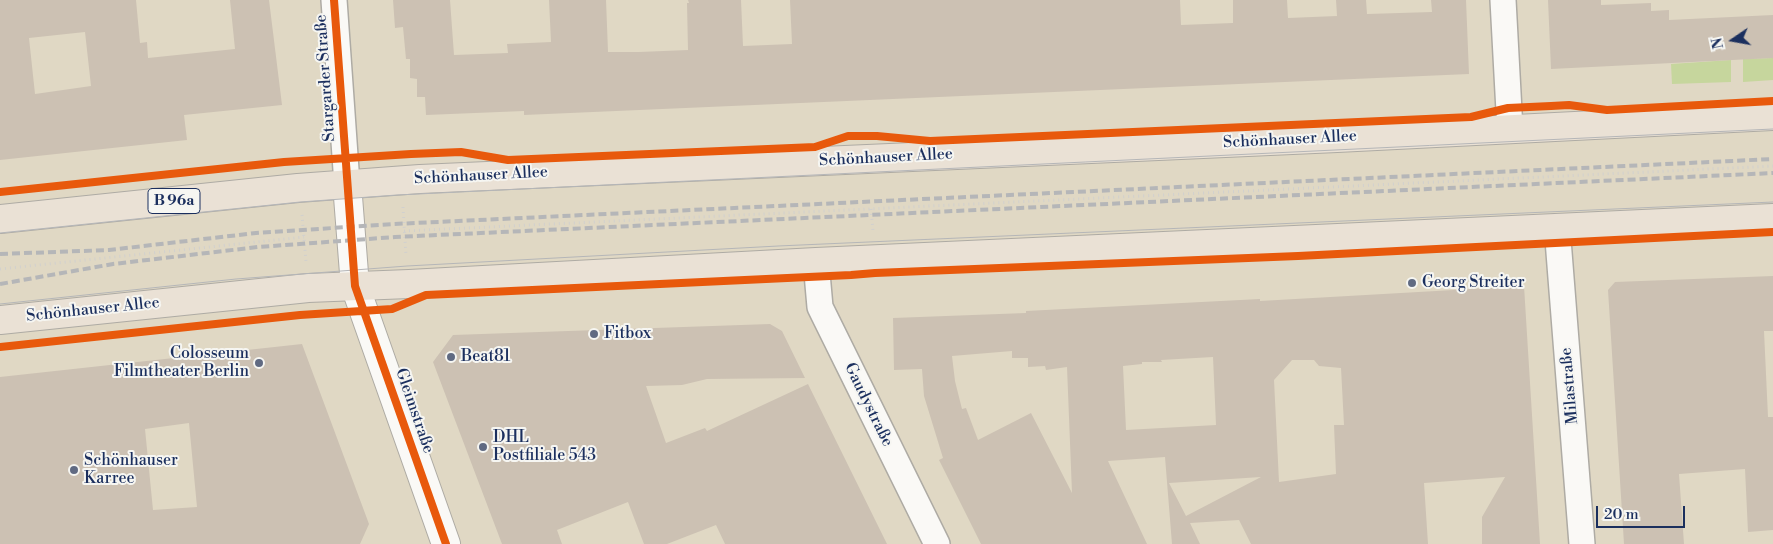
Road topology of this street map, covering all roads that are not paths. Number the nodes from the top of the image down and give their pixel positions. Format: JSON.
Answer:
{"nodes":[{"id":1,"x":334,"y":0,"type":"edge"},
{"id":2,"x":1503,"y":0,"type":"edge"},
{"id":3,"x":1773,"y":116,"type":"edge"},
{"id":4,"x":1510,"y":130,"type":"junction"},
{"id":5,"x":347,"y":184,"type":"junction"},
{"id":6,"x":1773,"y":218,"type":"edge"},
{"id":7,"x":0,"y":219,"type":"edge"},
{"id":8,"x":1557,"y":227,"type":"junction"},
{"id":9,"x":816,"y":262,"type":"junction"},
{"id":10,"x":355,"y":286,"type":"junction"},
{"id":11,"x":0,"y":320,"type":"edge"},
{"id":12,"x":446,"y":544,"type":"edge"},
{"id":13,"x":937,"y":544,"type":"edge"},
{"id":14,"x":1582,"y":544,"type":"edge"}],
"edges":[{"from":1,"to":5,"type":"street","name":"Stargarder Straße"},
{"from":2,"to":4,"type":"street"},
{"from":3,"to":4,"type":"main road","name":"Schönhauser Allee","number":"B 96a"},
{"from":4,"to":5,"type":"main road","name":"Schönhauser Allee","number":"B 96a"},
{"from":5,"to":7,"type":"main road","name":"Schönhauser Allee","number":"B 96a"},
{"from":5,"to":10,"type":"street","name":"Gleimstraße"},
{"from":6,"to":8,"type":"main road","name":"Schönhauser Allee"},
{"from":8,"to":9,"type":"main road","name":"Schönhauser Allee"},
{"from":8,"to":14,"type":"street","name":"Milastraße"},
{"from":9,"to":10,"type":"main road","name":"Schönhauser Allee"},
{"from":9,"to":13,"type":"street","name":"Gaudystraße"},
{"from":10,"to":11,"type":"main road","name":"Schönhauser Allee"},
{"from":10,"to":12,"type":"street","name":"Gleimstraße"}]}
